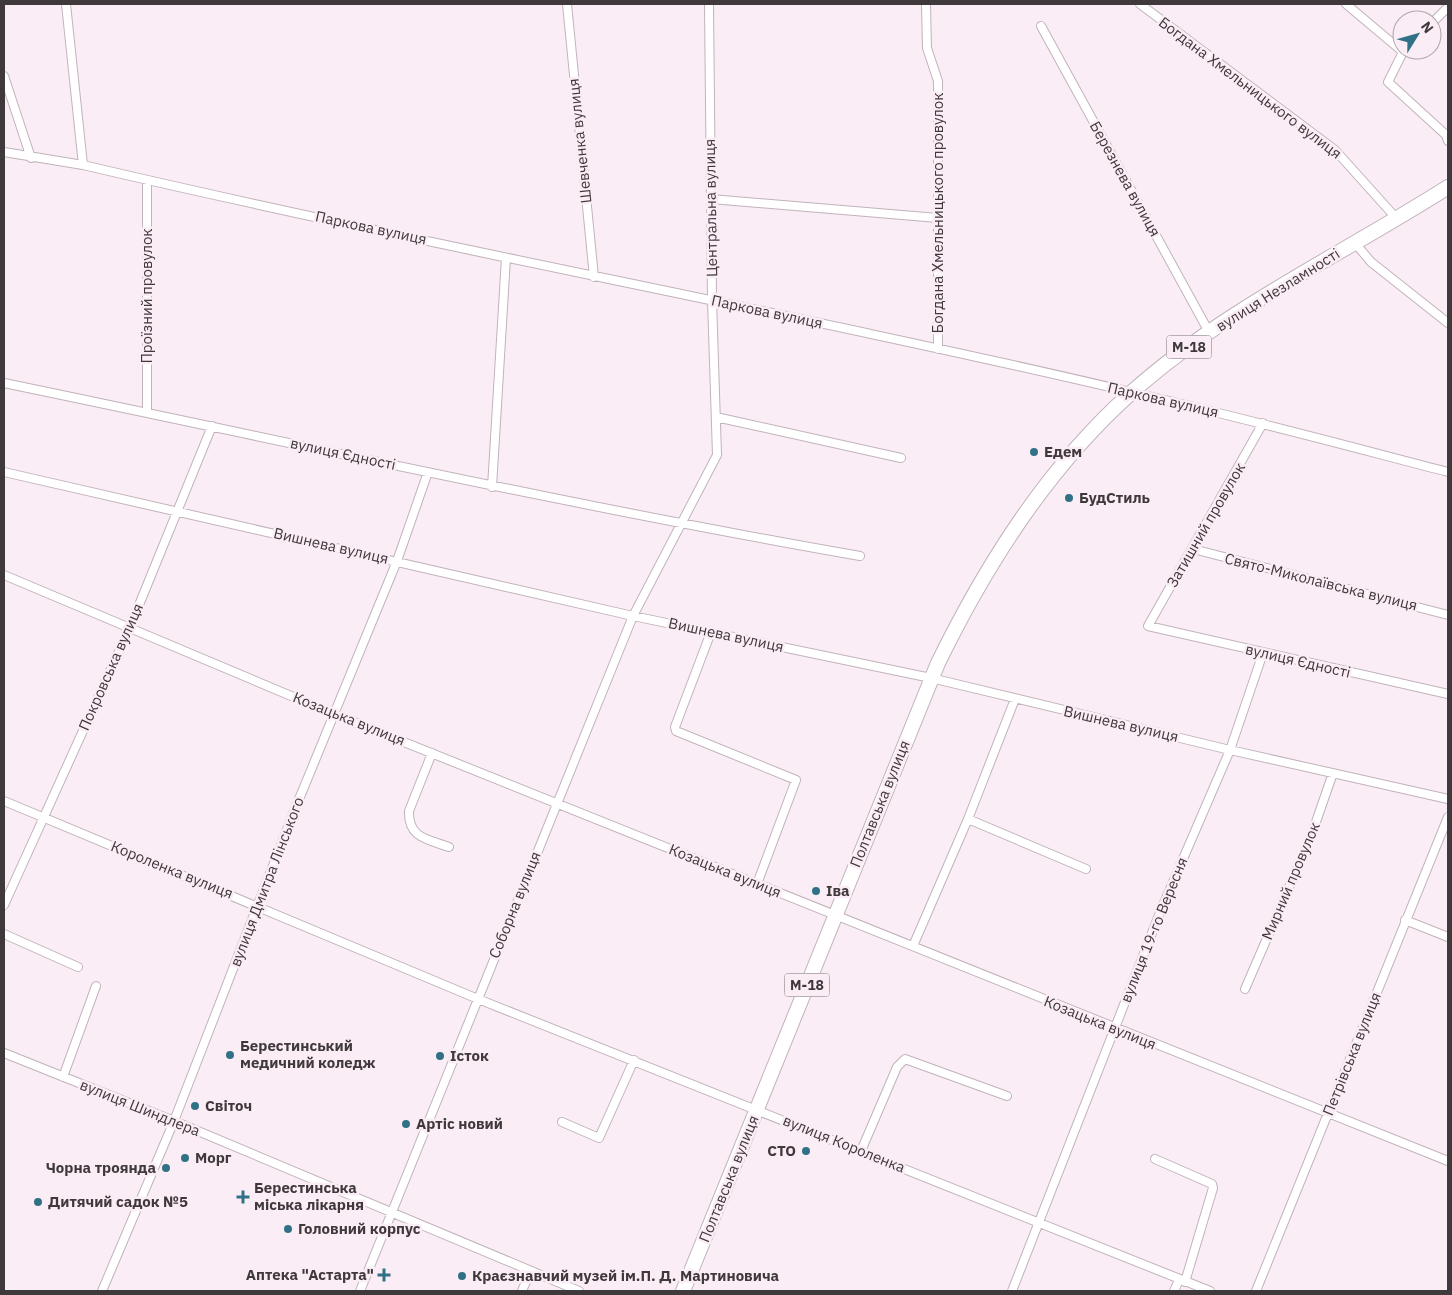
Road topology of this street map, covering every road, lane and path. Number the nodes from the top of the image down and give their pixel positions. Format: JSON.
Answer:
{"nodes":[{"id":1,"x":66,"y":4,"type":"edge"},
{"id":2,"x":567,"y":4,"type":"edge"},
{"id":3,"x":709,"y":4,"type":"edge"},
{"id":4,"x":926,"y":4,"type":"edge"},
{"id":5,"x":1140,"y":4,"type":"edge"},
{"id":6,"x":1346,"y":4,"type":"edge"},
{"id":7,"x":1041,"y":26,"type":"dead end"},
{"id":8,"x":1392,"y":41,"type":"edge"},
{"id":9,"x":1399,"y":60,"type":"edge"},
{"id":10,"x":4,"y":76,"type":"edge"},
{"id":11,"x":1448,"y":141,"type":"edge"},
{"id":12,"x":4,"y":152,"type":"edge"},
{"id":13,"x":32,"y":158,"type":"junction"},
{"id":14,"x":83,"y":165,"type":"junction"},
{"id":15,"x":147,"y":180,"type":"junction"},
{"id":16,"x":1448,"y":187,"type":"edge"},
{"id":17,"x":711,"y":198,"type":"junction"},
{"id":18,"x":938,"y":218,"type":"junction"},
{"id":19,"x":1397,"y":219,"type":"junction"},
{"id":20,"x":1355,"y":243,"type":"junction"},
{"id":21,"x":506,"y":258,"type":"junction"},
{"id":22,"x":594,"y":277,"type":"junction"},
{"id":23,"x":712,"y":300,"type":"junction"},
{"id":24,"x":1448,"y":322,"type":"edge"},
{"id":25,"x":1209,"y":332,"type":"junction"},
{"id":26,"x":938,"y":350,"type":"junction"},
{"id":27,"x":4,"y":383,"type":"edge"},
{"id":28,"x":1132,"y":392,"type":"junction"},
{"id":29,"x":147,"y":413,"type":"junction"},
{"id":30,"x":716,"y":417,"type":"junction"},
{"id":31,"x":1263,"y":424,"type":"junction"},
{"id":32,"x":212,"y":426,"type":"junction"},
{"id":33,"x":901,"y":458,"type":"dead end"},
{"id":34,"x":4,"y":472,"type":"edge"},
{"id":35,"x":428,"y":472,"type":"junction"},
{"id":36,"x":1448,"y":472,"type":"edge"},
{"id":37,"x":492,"y":487,"type":"junction"},
{"id":38,"x":178,"y":511,"type":"junction"},
{"id":39,"x":681,"y":524,"type":"junction"},
{"id":40,"x":1193,"y":549,"type":"junction"},
{"id":41,"x":860,"y":556,"type":"dead end"},
{"id":42,"x":397,"y":561,"type":"junction"},
{"id":43,"x":986,"y":571,"type":"joint"},
{"id":44,"x":4,"y":575,"type":"edge"},
{"id":45,"x":1448,"y":615,"type":"edge"},
{"id":46,"x":633,"y":616,"type":"junction"},
{"id":47,"x":1148,"y":626,"type":"joint"},
{"id":48,"x":130,"y":627,"type":"junction"},
{"id":49,"x":711,"y":632,"type":"junction"},
{"id":50,"x":1263,"y":653,"type":"junction"},
{"id":51,"x":931,"y":678,"type":"junction"},
{"id":52,"x":1448,"y":694,"type":"edge"},
{"id":53,"x":1015,"y":699,"type":"junction"},
{"id":54,"x":334,"y":714,"type":"junction"},
{"id":55,"x":1230,"y":750,"type":"junction"},
{"id":56,"x":432,"y":753,"type":"junction"},
{"id":57,"x":1333,"y":773,"type":"junction"},
{"id":58,"x":1448,"y":799,"type":"edge"},
{"id":59,"x":4,"y":801,"type":"edge"},
{"id":60,"x":556,"y":802,"type":"junction"},
{"id":61,"x":44,"y":817,"type":"junction"},
{"id":62,"x":1448,"y":817,"type":"edge"},
{"id":63,"x":968,"y":819,"type":"junction"},
{"id":64,"x":449,"y":847,"type":"dead end"},
{"id":65,"x":1086,"y":869,"type":"dead end"},
{"id":66,"x":756,"y":884,"type":"junction"},
{"id":67,"x":4,"y":905,"type":"edge"},
{"id":68,"x":257,"y":905,"type":"junction"},
{"id":69,"x":835,"y":915,"type":"junction"},
{"id":70,"x":1405,"y":920,"type":"junction"},
{"id":71,"x":4,"y":934,"type":"edge"},
{"id":72,"x":1448,"y":937,"type":"edge"},
{"id":73,"x":913,"y":946,"type":"junction"},
{"id":74,"x":78,"y":967,"type":"dead end"},
{"id":75,"x":96,"y":986,"type":"dead end"},
{"id":76,"x":1245,"y":989,"type":"dead end"},
{"id":77,"x":478,"y":999,"type":"junction"},
{"id":78,"x":1115,"y":1029,"type":"junction"},
{"id":79,"x":4,"y":1053,"type":"edge"},
{"id":80,"x":634,"y":1060,"type":"junction"},
{"id":81,"x":63,"y":1077,"type":"junction"},
{"id":82,"x":1007,"y":1096,"type":"dead end"},
{"id":83,"x":758,"y":1110,"type":"junction"},
{"id":84,"x":1328,"y":1113,"type":"junction"},
{"id":85,"x":174,"y":1121,"type":"junction"},
{"id":86,"x":562,"y":1122,"type":"dead end"},
{"id":87,"x":861,"y":1150,"type":"junction"},
{"id":88,"x":1155,"y":1159,"type":"dead end"},
{"id":89,"x":1448,"y":1161,"type":"edge"},
{"id":90,"x":393,"y":1214,"type":"junction"},
{"id":91,"x":1039,"y":1225,"type":"junction"},
{"id":92,"x":530,"y":1272,"type":"junction"},
{"id":93,"x":1182,"y":1281,"type":"junction"},
{"id":94,"x":102,"y":1291,"type":"edge"},
{"id":95,"x":360,"y":1291,"type":"edge"},
{"id":96,"x":522,"y":1291,"type":"edge"},
{"id":97,"x":580,"y":1291,"type":"edge"},
{"id":98,"x":683,"y":1291,"type":"edge"},
{"id":99,"x":1012,"y":1291,"type":"edge"},
{"id":100,"x":1174,"y":1291,"type":"edge"},
{"id":101,"x":1210,"y":1291,"type":"edge"},
{"id":102,"x":1256,"y":1291,"type":"edge"}],
"edges":[{"from":1,"to":14,"type":"street"},
{"from":2,"to":22,"type":"street","name":"Шевченка вулиця"},
{"from":3,"to":17,"type":"street","name":"Центральна вулиця"},
{"from":4,"to":18,"type":"street","name":"Богдана Хмельницького провулок"},
{"from":5,"to":19,"type":"street","name":"Богдана Хмельницького вулиця"},
{"from":6,"to":8,"type":"street"},
{"from":7,"to":25,"type":"street","name":"Березнева вулиця"},
{"from":9,"to":11,"type":"street"},
{"from":10,"to":13,"type":"street"},
{"from":12,"to":13,"type":"street","name":"Паркова вулиця"},
{"from":13,"to":14,"type":"street","name":"Паркова вулиця"},
{"from":14,"to":15,"type":"street","name":"Паркова вулиця"},
{"from":15,"to":21,"type":"street","name":"Паркова вулиця"},
{"from":15,"to":29,"type":"street","name":"Проїзний провулок"},
{"from":16,"to":19,"type":"highway","name":"вулиця Незламності","number":"М-18"},
{"from":17,"to":18,"type":"street"},
{"from":17,"to":23,"type":"street","name":"Центральна вулиця"},
{"from":18,"to":26,"type":"street","name":"Богдана Хмельницького провулок"},
{"from":19,"to":20,"type":"highway","name":"вулиця Незламності","number":"М-18"},
{"from":20,"to":24,"type":"street"},
{"from":20,"to":25,"type":"highway","name":"вулиця Незламності","number":"М-18"},
{"from":21,"to":22,"type":"street","name":"Паркова вулиця"},
{"from":21,"to":37,"type":"street"},
{"from":22,"to":23,"type":"street","name":"Паркова вулиця"},
{"from":23,"to":26,"type":"street","name":"Паркова вулиця"},
{"from":23,"to":30,"type":"street","name":"Центральна вулиця"},
{"from":25,"to":28,"type":"highway","name":"вулиця Незламності","number":"М-18"},
{"from":26,"to":28,"type":"street","name":"Паркова вулиця"},
{"from":27,"to":29,"type":"street","name":"вулиця Єдності"},
{"from":28,"to":31,"type":"street","name":"Паркова вулиця"},
{"from":28,"to":43,"type":"highway","name":"вулиця Незламності","number":"М-18"},
{"from":29,"to":32,"type":"street","name":"вулиця Єдності"},
{"from":30,"to":33,"type":"street"},
{"from":30,"to":39,"type":"street","name":"Центральна вулиця"},
{"from":31,"to":36,"type":"street","name":"Паркова вулиця"},
{"from":31,"to":40,"type":"street","name":"Затишний провулок"},
{"from":32,"to":35,"type":"street","name":"вулиця Єдності"},
{"from":32,"to":38,"type":"street","name":"Покровська вулиця"},
{"from":34,"to":38,"type":"street","name":"Вишнева вулиця"},
{"from":35,"to":37,"type":"street","name":"вулиця Єдності"},
{"from":35,"to":42,"type":"street","name":"вулиця Дмитра Лінського"},
{"from":37,"to":39,"type":"street","name":"вулиця Єдності"},
{"from":38,"to":42,"type":"street","name":"Вишнева вулиця"},
{"from":38,"to":48,"type":"street","name":"Покровська вулиця"},
{"from":39,"to":41,"type":"street","name":"вулиця Єдності"},
{"from":39,"to":46,"type":"street","name":"Соборна вулиця"},
{"from":40,"to":45,"type":"street","name":"Свято-Миколаївська вулиця"},
{"from":40,"to":47,"type":"street","name":"Затишний провулок"},
{"from":42,"to":46,"type":"street","name":"Вишнева вулиця"},
{"from":42,"to":54,"type":"street","name":"вулиця Дмитра Лінського"},
{"from":43,"to":51,"type":"highway","name":"Полтавська вулиця","number":"М-18"},
{"from":44,"to":48,"type":"street","name":"Козацька вулиця"},
{"from":46,"to":49,"type":"street","name":"Вишнева вулиця"},
{"from":46,"to":60,"type":"street","name":"Соборна вулиця"},
{"from":47,"to":50,"type":"street","name":"вулиця Єдності"},
{"from":48,"to":54,"type":"street","name":"Козацька вулиця"},
{"from":48,"to":61,"type":"street","name":"Покровська вулиця"},
{"from":49,"to":51,"type":"street","name":"Вишнева вулиця"},
{"from":49,"to":66,"type":"street"},
{"from":50,"to":52,"type":"street","name":"вулиця Єдності"},
{"from":50,"to":55,"type":"street","name":"вулиця 19-го Вересня"},
{"from":51,"to":53,"type":"street","name":"Вишнева вулиця"},
{"from":51,"to":69,"type":"highway","name":"Полтавська вулиця","number":"М-18"},
{"from":53,"to":55,"type":"street","name":"Вишнева вулиця"},
{"from":53,"to":63,"type":"street"},
{"from":54,"to":56,"type":"street","name":"Козацька вулиця"},
{"from":54,"to":68,"type":"street","name":"вулиця Дмитра Лінського"},
{"from":55,"to":57,"type":"street","name":"Вишнева вулиця"},
{"from":55,"to":78,"type":"street","name":"вулиця 19-го Вересня"},
{"from":56,"to":60,"type":"street","name":"Козацька вулиця"},
{"from":56,"to":64,"type":"street"},
{"from":57,"to":58,"type":"street","name":"Вишнева вулиця"},
{"from":57,"to":76,"type":"street","name":"Мирний провулок"},
{"from":59,"to":61,"type":"street","name":"Короленка вулиця"},
{"from":60,"to":66,"type":"street","name":"Козацька вулиця"},
{"from":60,"to":77,"type":"street","name":"Соборна вулиця"},
{"from":61,"to":67,"type":"street","name":"Покровська вулиця"},
{"from":61,"to":68,"type":"street","name":"Короленка вулиця"},
{"from":62,"to":70,"type":"street","name":"Петрівська вулиця"},
{"from":63,"to":65,"type":"street"},
{"from":63,"to":73,"type":"street"},
{"from":66,"to":69,"type":"street","name":"Козацька вулиця"},
{"from":68,"to":77,"type":"street","name":"Короленка вулиця"},
{"from":68,"to":85,"type":"street","name":"вулиця Дмитра Лінського"},
{"from":69,"to":73,"type":"street","name":"Козацька вулиця"},
{"from":69,"to":83,"type":"highway","name":"Полтавська вулиця","number":"М-18"},
{"from":70,"to":72,"type":"street"},
{"from":70,"to":84,"type":"street","name":"Петрівська вулиця"},
{"from":71,"to":74,"type":"street"},
{"from":73,"to":78,"type":"street","name":"Козацька вулиця"},
{"from":75,"to":81,"type":"street"},
{"from":77,"to":80,"type":"street","name":"вулиця Короленка"},
{"from":77,"to":90,"type":"street","name":"Соборна вулиця"},
{"from":78,"to":84,"type":"street","name":"Козацька вулиця"},
{"from":78,"to":91,"type":"street","name":"вулиця 19-го Вересня"},
{"from":79,"to":81,"type":"street","name":"вулиця Шиндлера"},
{"from":80,"to":83,"type":"street","name":"вулиця Короленка"},
{"from":80,"to":86,"type":"street"},
{"from":81,"to":85,"type":"street","name":"вулиця Шиндлера"},
{"from":82,"to":87,"type":"street"},
{"from":83,"to":87,"type":"street","name":"вулиця Короленка"},
{"from":83,"to":98,"type":"highway","name":"Полтавська вулиця","number":"М-18"},
{"from":84,"to":89,"type":"street","name":"Козацька вулиця"},
{"from":84,"to":102,"type":"street","name":"Петрівська вулиця"},
{"from":85,"to":90,"type":"street","name":"вулиця Шиндлера"},
{"from":85,"to":94,"type":"street","name":"вулиця Дмитра Лінського"},
{"from":87,"to":91,"type":"street","name":"вулиця Короленка"},
{"from":88,"to":93,"type":"street"},
{"from":90,"to":92,"type":"street","name":"вулиця Шиндлера"},
{"from":90,"to":95,"type":"street","name":"Соборна вулиця"},
{"from":91,"to":93,"type":"street","name":"вулиця Короленка"},
{"from":91,"to":99,"type":"street","name":"вулиця 19-го Вересня"},
{"from":92,"to":96,"type":"street"},
{"from":92,"to":97,"type":"street","name":"вулиця Шиндлера"},
{"from":93,"to":100,"type":"street"},
{"from":93,"to":101,"type":"street","name":"вулиця Короленка"}]}
